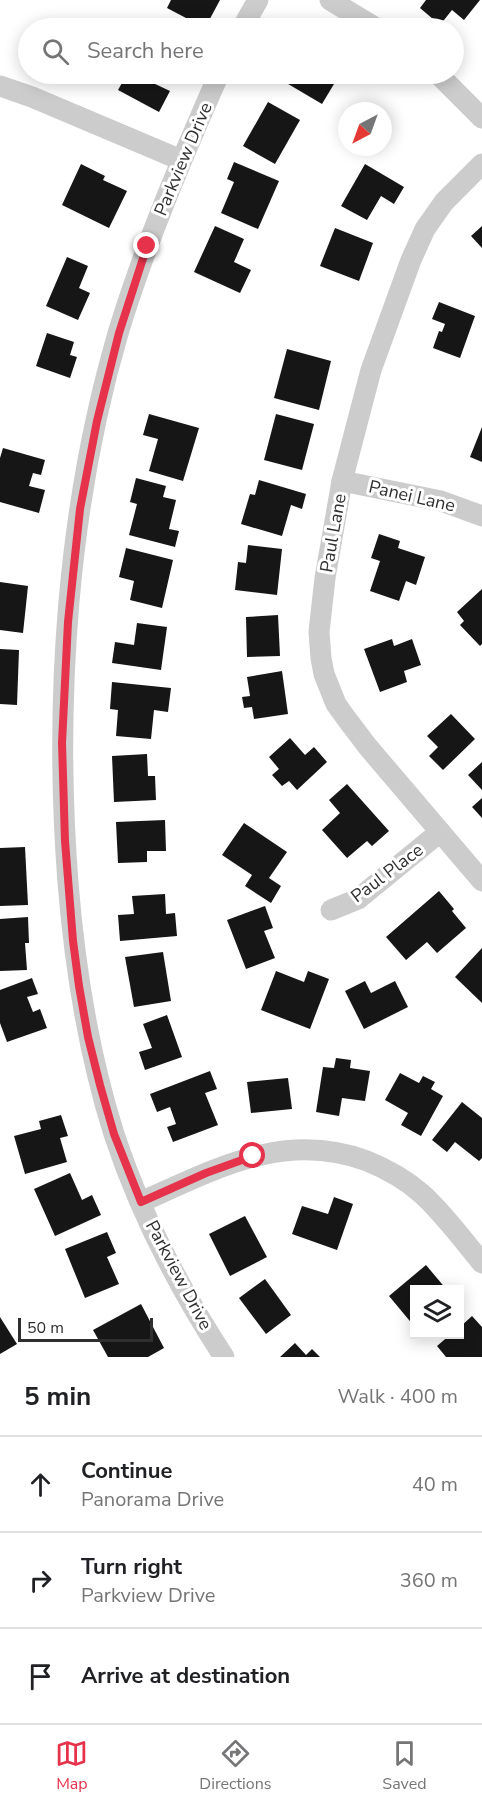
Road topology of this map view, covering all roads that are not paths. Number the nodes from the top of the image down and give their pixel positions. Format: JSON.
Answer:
{"nodes":[{"id":1,"x":258,"y":0,"type":"edge"},
{"id":2,"x":330,"y":0,"type":"edge"},
{"id":3,"x":248,"y":18,"type":"edge"},
{"id":4,"x":360,"y":18,"type":"edge"},
{"id":5,"x":215,"y":84,"type":"edge"},
{"id":6,"x":448,"y":84,"type":"edge"},
{"id":7,"x":0,"y":86,"type":"edge"},
{"id":8,"x":482,"y":118,"type":"edge"},
{"id":9,"x":181,"y":160,"type":"junction"},
{"id":10,"x":482,"y":164,"type":"edge"},
{"id":11,"x":342,"y":481,"type":"junction"},
{"id":12,"x":482,"y":516,"type":"edge"},
{"id":13,"x":440,"y":832,"type":"junction"},
{"id":14,"x":482,"y":881,"type":"edge"},
{"id":15,"x":331,"y":910,"type":"dead end"},
{"id":16,"x":141,"y":1202,"type":"junction"},
{"id":17,"x":482,"y":1263,"type":"edge"},
{"id":18,"x":224,"y":1357,"type":"edge"}],
"edges":[{"from":1,"to":3,"type":"street"},
{"from":2,"to":4,"type":"street"},
{"from":5,"to":9,"type":"street","name":"Parkview Drive"},
{"from":6,"to":8,"type":"street"},
{"from":7,"to":9,"type":"street"},
{"from":9,"to":16,"type":"street","name":"Parkview Drive"},
{"from":10,"to":11,"type":"street","name":"Paul Lane"},
{"from":11,"to":12,"type":"street","name":"Panei Lane"},
{"from":11,"to":13,"type":"street","name":"Paul Lane"},
{"from":13,"to":14,"type":"street","name":"Paul Lane"},
{"from":13,"to":15,"type":"street","name":"Paul Place"},
{"from":16,"to":17,"type":"street"},
{"from":16,"to":18,"type":"street","name":"Parkview Drive"}]}
